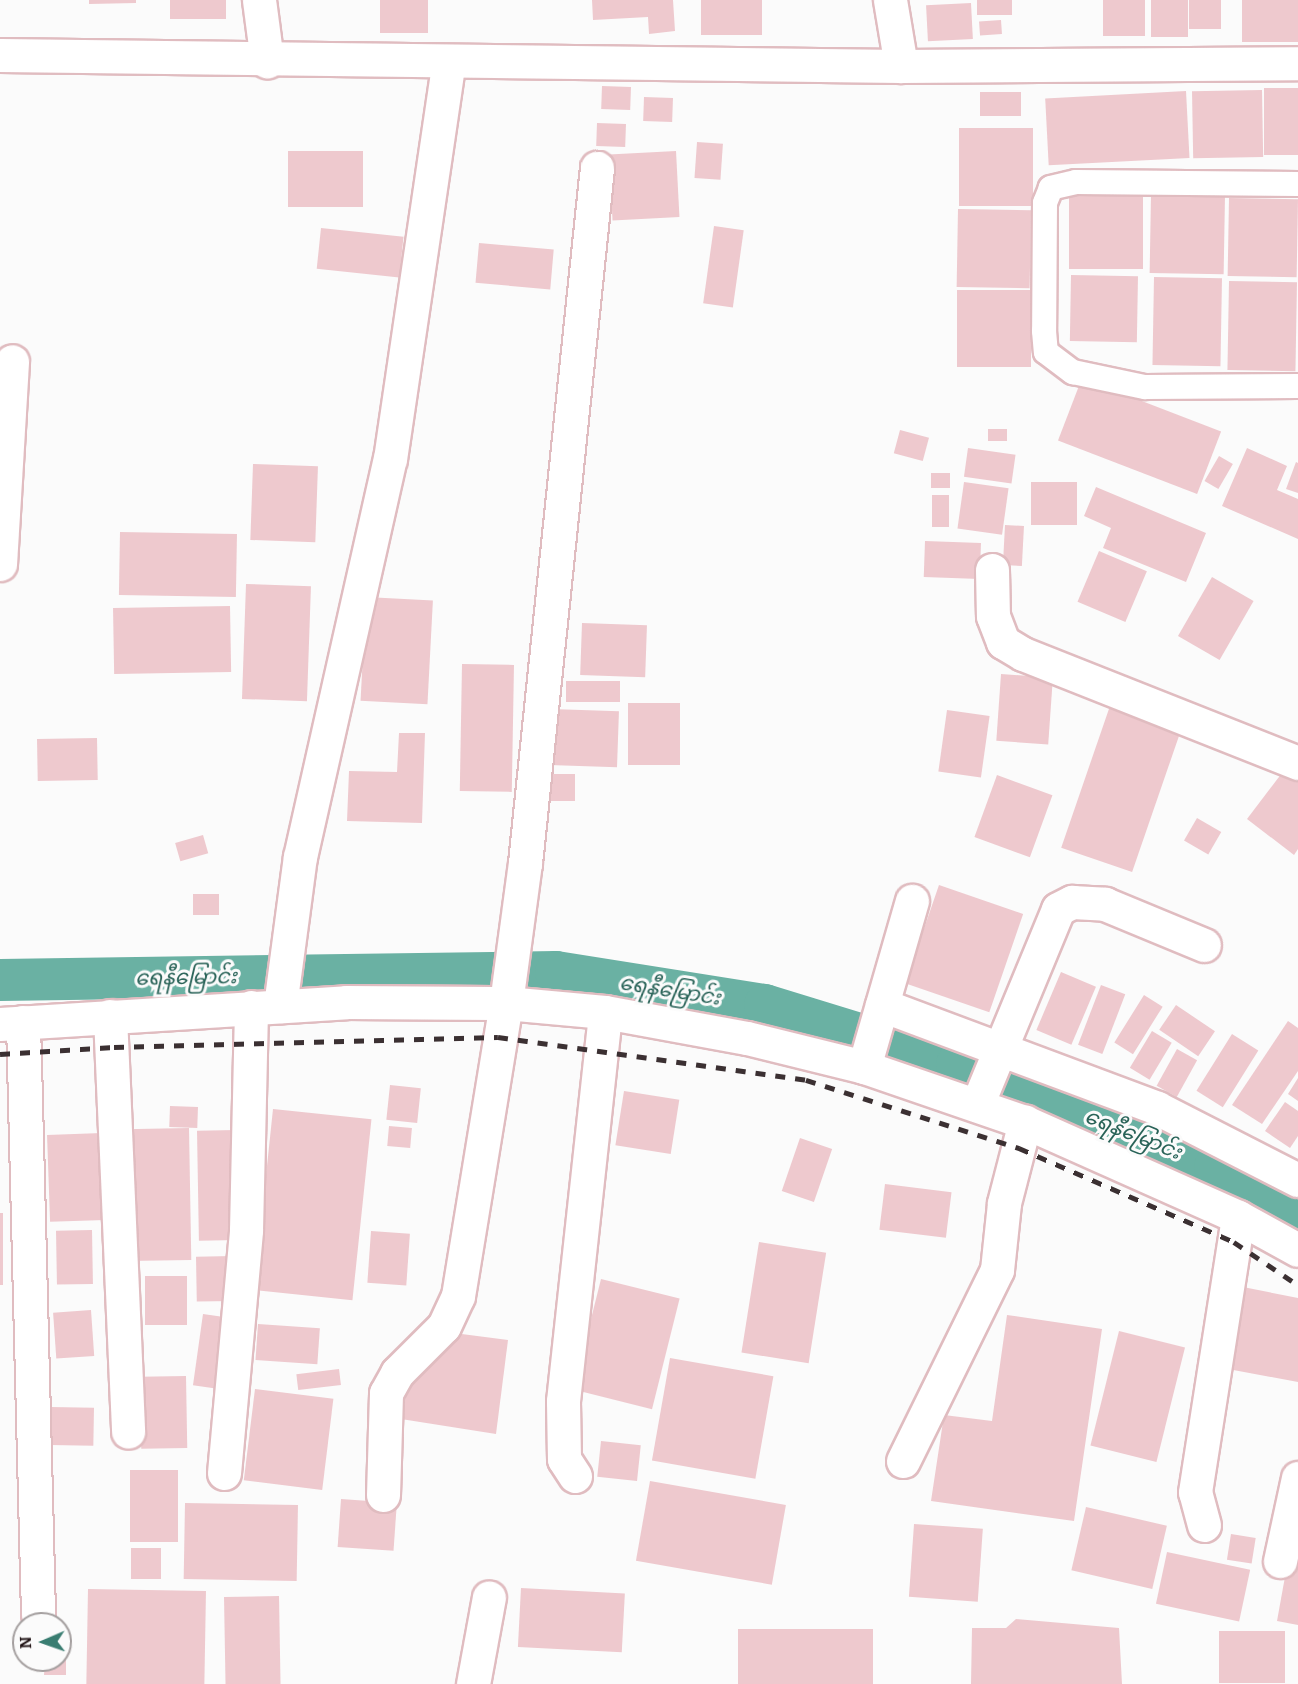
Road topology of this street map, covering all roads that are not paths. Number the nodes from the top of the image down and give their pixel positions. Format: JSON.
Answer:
{"nodes":[{"id":1,"x":259,"y":0,"type":"edge"},
{"id":2,"x":890,"y":0,"type":"edge"},
{"id":3,"x":0,"y":55,"type":"edge"},
{"id":4,"x":267,"y":61,"type":"junction"},
{"id":5,"x":448,"y":61,"type":"junction"},
{"id":6,"x":1298,"y":63,"type":"edge"},
{"id":7,"x":901,"y":66,"type":"junction"},
{"id":8,"x":597,"y":168,"type":"dead end"},
{"id":9,"x":1298,"y":184,"type":"edge"},
{"id":10,"x":12,"y":361,"type":"dead end"},
{"id":11,"x":1298,"y":386,"type":"edge"},
{"id":12,"x":0,"y":564,"type":"edge"},
{"id":13,"x":992,"y":570,"type":"dead end"},
{"id":14,"x":1298,"y":763,"type":"edge"},
{"id":15,"x":912,"y":901,"type":"dead end"},
{"id":16,"x":1204,"y":945,"type":"dead end"},
{"id":17,"x":506,"y":1003,"type":"junction"},
{"id":18,"x":882,"y":1005,"type":"junction"},
{"id":19,"x":265,"y":1007,"type":"junction"},
{"id":20,"x":605,"y":1012,"type":"junction"},
{"id":21,"x":110,"y":1016,"type":"junction"},
{"id":22,"x":11,"y":1023,"type":"edge"},
{"id":23,"x":999,"y":1050,"type":"junction"},
{"id":24,"x":864,"y":1067,"type":"junction"},
{"id":25,"x":977,"y":1105,"type":"junction"},
{"id":26,"x":1026,"y":1122,"type":"junction"},
{"id":27,"x":1298,"y":1180,"type":"edge"},
{"id":28,"x":1238,"y":1216,"type":"junction"},
{"id":29,"x":1298,"y":1250,"type":"edge"},
{"id":30,"x":128,"y":1432,"type":"dead end"},
{"id":31,"x":903,"y":1461,"type":"dead end"},
{"id":32,"x":224,"y":1473,"type":"dead end"},
{"id":33,"x":575,"y":1476,"type":"dead end"},
{"id":34,"x":1298,"y":1478,"type":"edge"},
{"id":35,"x":383,"y":1495,"type":"dead end"},
{"id":36,"x":1204,"y":1525,"type":"dead end"},
{"id":37,"x":1280,"y":1561,"type":"dead end"},
{"id":38,"x":489,"y":1597,"type":"dead end"},
{"id":39,"x":38,"y":1612,"type":"edge"},
{"id":40,"x":473,"y":1684,"type":"edge"}],
"edges":[{"from":1,"to":4,"type":"street"},
{"from":2,"to":7,"type":"street"},
{"from":3,"to":4,"type":"street"},
{"from":4,"to":5,"type":"street"},
{"from":5,"to":7,"type":"street"},
{"from":5,"to":19,"type":"street"},
{"from":6,"to":7,"type":"street"},
{"from":8,"to":17,"type":"street"},
{"from":9,"to":11,"type":"lane"},
{"from":10,"to":12,"type":"street"},
{"from":13,"to":14,"type":"street"},
{"from":15,"to":18,"type":"street"},
{"from":16,"to":23,"type":"street"},
{"from":17,"to":19,"type":"street"},
{"from":17,"to":20,"type":"street"},
{"from":17,"to":35,"type":"street"},
{"from":18,"to":23,"type":"street"},
{"from":18,"to":24,"type":"street"},
{"from":19,"to":21,"type":"street"},
{"from":19,"to":32,"type":"street"},
{"from":20,"to":24,"type":"street"},
{"from":20,"to":33,"type":"street"},
{"from":21,"to":22,"type":"street"},
{"from":21,"to":30,"type":"street"},
{"from":22,"to":39,"type":"street"},
{"from":23,"to":25,"type":"street"},
{"from":23,"to":27,"type":"street"},
{"from":24,"to":25,"type":"street"},
{"from":25,"to":26,"type":"street"},
{"from":26,"to":28,"type":"street"},
{"from":26,"to":31,"type":"street"},
{"from":28,"to":29,"type":"street"},
{"from":28,"to":36,"type":"street"},
{"from":34,"to":37,"type":"street"},
{"from":38,"to":40,"type":"street"}]}
